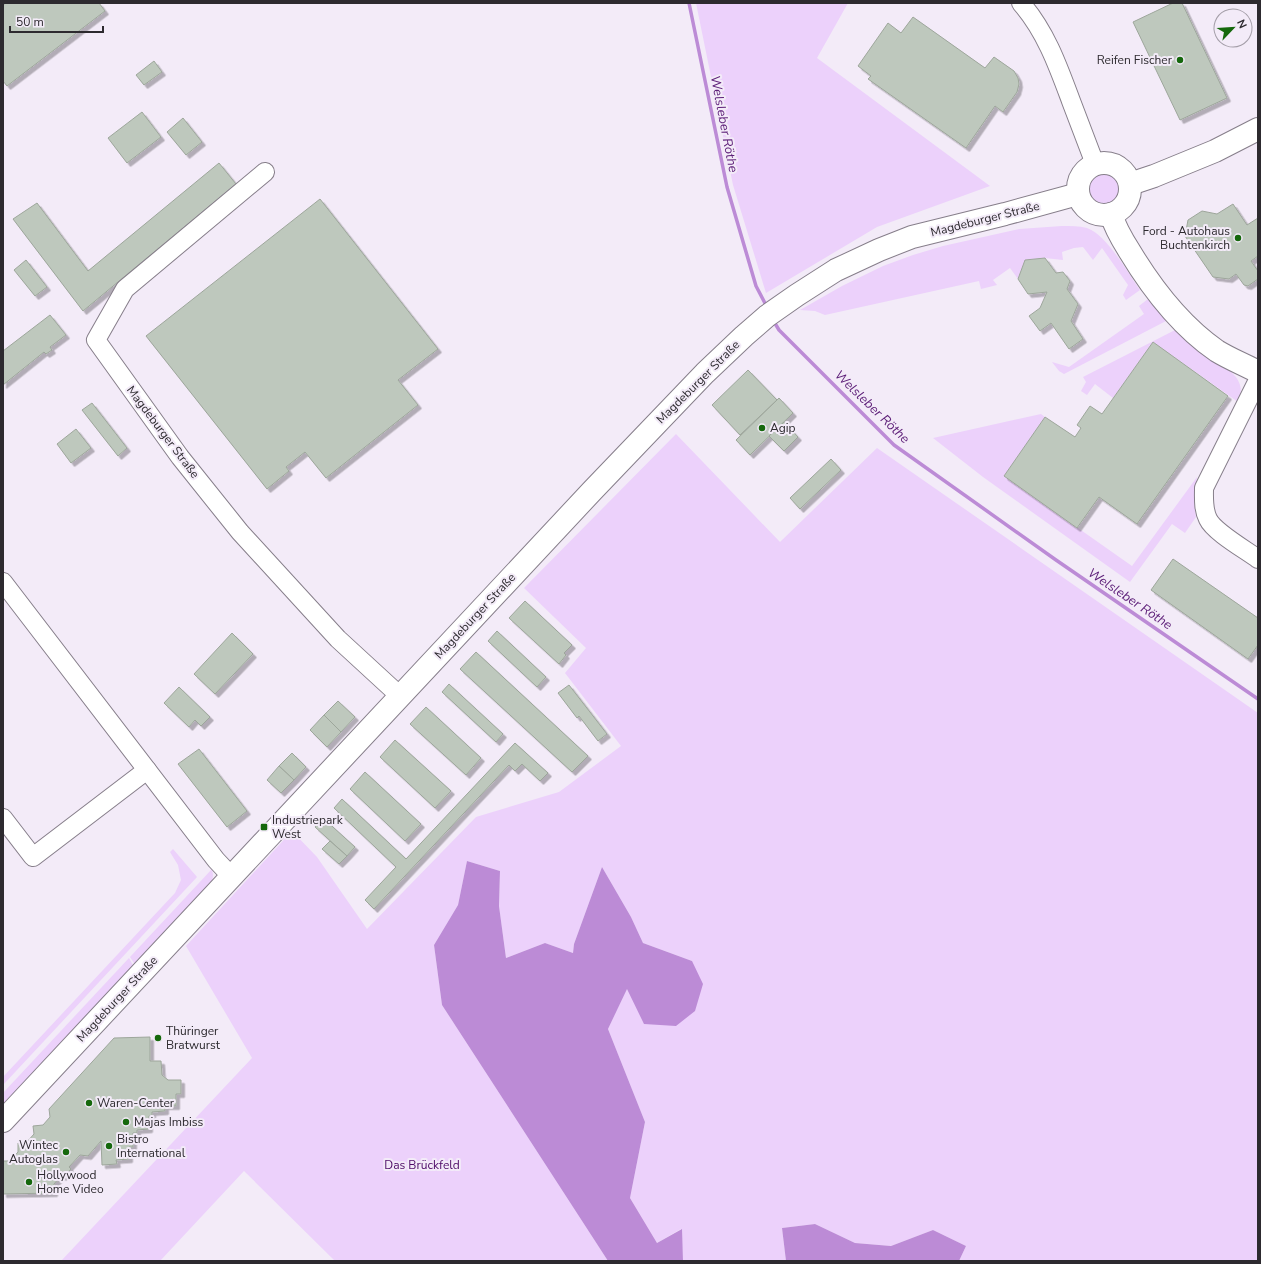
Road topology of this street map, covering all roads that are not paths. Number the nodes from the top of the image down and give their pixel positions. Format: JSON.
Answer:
{"nodes":[{"id":1,"x":1021,"y":3,"type":"edge"},
{"id":2,"x":1258,"y":129,"type":"edge"},
{"id":3,"x":1095,"y":164,"type":"junction"},
{"id":4,"x":265,"y":172,"type":"dead end"},
{"id":5,"x":1130,"y":184,"type":"junction"},
{"id":6,"x":1078,"y":194,"type":"junction"},
{"id":7,"x":1111,"y":214,"type":"junction"},
{"id":8,"x":1258,"y":372,"type":"edge"},
{"id":9,"x":1258,"y":380,"type":"edge"},
{"id":10,"x":1258,"y":559,"type":"edge"},
{"id":11,"x":3,"y":582,"type":"edge"},
{"id":12,"x":400,"y":696,"type":"junction"},
{"id":13,"x":147,"y":770,"type":"junction"},
{"id":14,"x":3,"y":818,"type":"edge"},
{"id":15,"x":232,"y":877,"type":"junction"},
{"id":16,"x":3,"y":1121,"type":"edge"}],
"edges":[{"from":1,"to":3,"type":"street"},
{"from":2,"to":5,"type":"main road"},
{"from":3,"to":5,"type":"main road"},
{"from":3,"to":6,"type":"main road"},
{"from":4,"to":12,"type":"street","name":"Magdeburger Straße"},
{"from":5,"to":7,"type":"main road"},
{"from":6,"to":7,"type":"main road"},
{"from":6,"to":12,"type":"main road","name":"Magdeburger Straße"},
{"from":7,"to":8,"type":"main road"},
{"from":9,"to":10,"type":"street"},
{"from":11,"to":13,"type":"street"},
{"from":12,"to":15,"type":"main road","name":"Magdeburger Straße"},
{"from":13,"to":14,"type":"street"},
{"from":13,"to":15,"type":"street"},
{"from":15,"to":16,"type":"main road","name":"Magdeburger Straße"}]}
